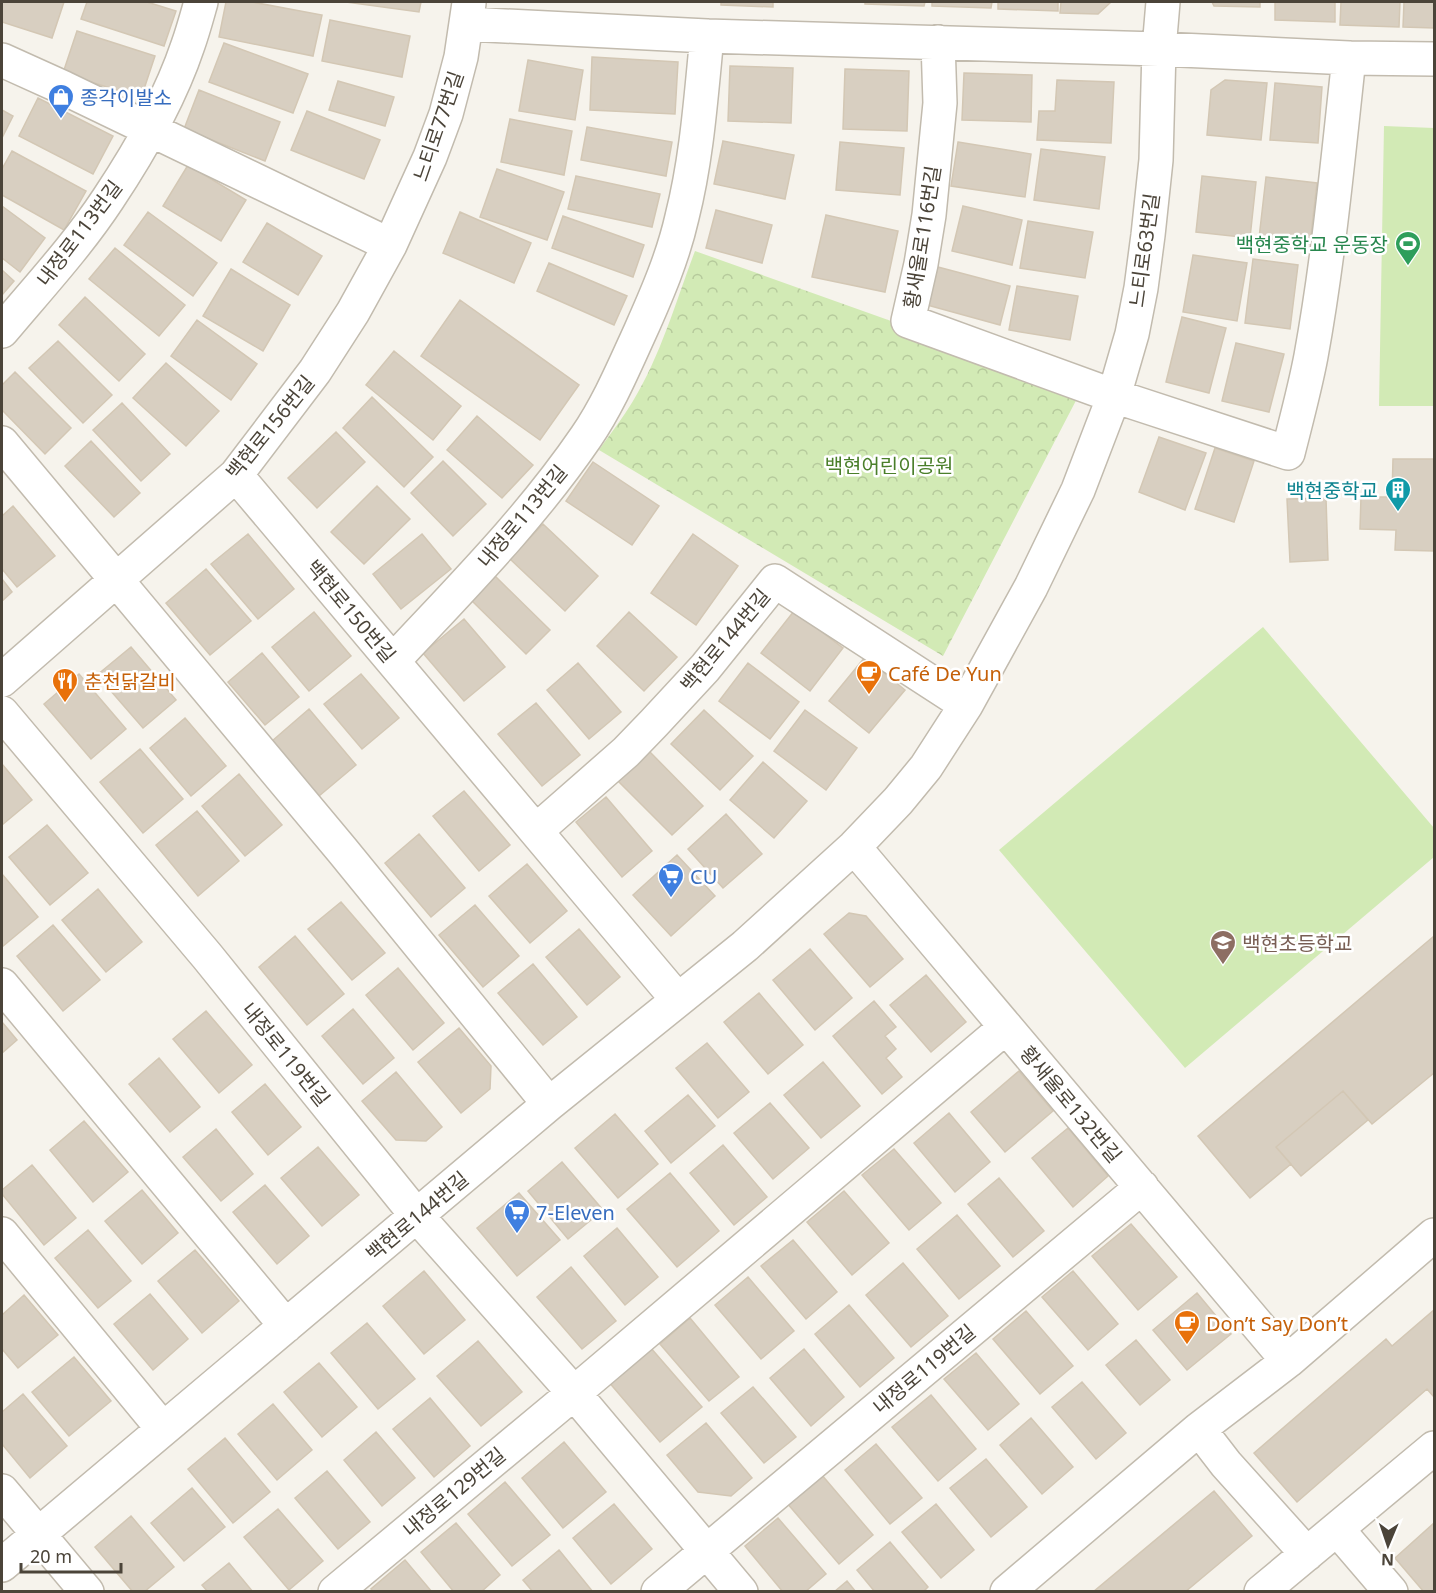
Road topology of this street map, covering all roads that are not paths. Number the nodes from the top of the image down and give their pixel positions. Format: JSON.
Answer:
{"nodes":[{"id":1,"x":201,"y":2,"type":"edge"},
{"id":2,"x":1163,"y":2,"type":"edge"},
{"id":3,"x":468,"y":13,"type":"edge"},
{"id":4,"x":707,"y":36,"type":"junction"},
{"id":5,"x":938,"y":42,"type":"junction"},
{"id":6,"x":1159,"y":49,"type":"junction"},
{"id":7,"x":1349,"y":58,"type":"junction"},
{"id":8,"x":1434,"y":59,"type":"edge"},
{"id":9,"x":2,"y":60,"type":"edge"},
{"id":10,"x":149,"y":130,"type":"junction"},
{"id":11,"x":390,"y":245,"type":"junction"},
{"id":12,"x":2,"y":331,"type":"edge"},
{"id":13,"x":1114,"y":396,"type":"junction"},
{"id":14,"x":2,"y":443,"type":"edge"},
{"id":15,"x":236,"y":475,"type":"junction"},
{"id":16,"x":1078,"y":490,"type":"joint"},
{"id":17,"x":116,"y":581,"type":"junction"},
{"id":18,"x":393,"y":661,"type":"junction"},
{"id":19,"x":2,"y":680,"type":"edge"},
{"id":20,"x":966,"y":705,"type":"junction"},
{"id":21,"x":2,"y":713,"type":"edge"},
{"id":22,"x":536,"y":831,"type":"junction"},
{"id":23,"x":854,"y":847,"type":"junction"},
{"id":24,"x":2,"y":985,"type":"edge"},
{"id":25,"x":678,"y":1000,"type":"junction"},
{"id":26,"x":1006,"y":1027,"type":"junction"},
{"id":27,"x":549,"y":1104,"type":"junction"},
{"id":28,"x":1142,"y":1187,"type":"junction"},
{"id":29,"x":417,"y":1216,"type":"junction"},
{"id":30,"x":2,"y":1234,"type":"edge"},
{"id":31,"x":1434,"y":1235,"type":"edge"},
{"id":32,"x":286,"y":1326,"type":"junction"},
{"id":33,"x":1288,"y":1362,"type":"junction"},
{"id":34,"x":574,"y":1393,"type":"junction"},
{"id":35,"x":1199,"y":1429,"type":"junction"},
{"id":36,"x":163,"y":1430,"type":"junction"},
{"id":37,"x":1434,"y":1448,"type":"edge"},
{"id":38,"x":2,"y":1491,"type":"edge"},
{"id":39,"x":1337,"y":1529,"type":"junction"},
{"id":40,"x":38,"y":1533,"type":"junction"},
{"id":41,"x":707,"y":1551,"type":"junction"},
{"id":42,"x":1307,"y":1554,"type":"junction"},
{"id":43,"x":2,"y":1565,"type":"edge"},
{"id":44,"x":87,"y":1592,"type":"edge"},
{"id":45,"x":335,"y":1592,"type":"edge"},
{"id":46,"x":658,"y":1592,"type":"edge"},
{"id":47,"x":741,"y":1592,"type":"edge"},
{"id":48,"x":1007,"y":1592,"type":"edge"},
{"id":49,"x":1261,"y":1592,"type":"edge"},
{"id":50,"x":1391,"y":1592,"type":"edge"}],
"edges":[{"from":1,"to":10,"type":"street","name":"내정로113번길"},
{"from":2,"to":6,"type":"street","name":"느티로63번길"},
{"from":3,"to":4,"type":"street"},
{"from":3,"to":11,"type":"street","name":"느티로77번길"},
{"from":4,"to":5,"type":"street"},
{"from":4,"to":18,"type":"street","name":"내정로113번길"},
{"from":5,"to":6,"type":"street"},
{"from":5,"to":13,"type":"street","name":"황새울로116번길"},
{"from":6,"to":7,"type":"street"},
{"from":6,"to":13,"type":"street","name":"느티로63번길"},
{"from":7,"to":8,"type":"street"},
{"from":7,"to":13,"type":"street"},
{"from":9,"to":10,"type":"street"},
{"from":10,"to":11,"type":"street"},
{"from":10,"to":12,"type":"street","name":"내정로113번길"},
{"from":11,"to":15,"type":"street","name":"백현로156번길"},
{"from":13,"to":16,"type":"street","name":"느티로63번길"},
{"from":14,"to":17,"type":"street"},
{"from":15,"to":17,"type":"street","name":"백현로156번길"},
{"from":15,"to":18,"type":"street","name":"백현로150번길"},
{"from":16,"to":20,"type":"street","name":"백현로144번길"},
{"from":17,"to":19,"type":"street","name":"백현로156번길"},
{"from":17,"to":27,"type":"street"},
{"from":18,"to":22,"type":"street","name":"백현로150번길"},
{"from":20,"to":22,"type":"street","name":"백현로144번길"},
{"from":20,"to":23,"type":"street","name":"백현로144번길"},
{"from":21,"to":29,"type":"street","name":"내정로119번길"},
{"from":22,"to":25,"type":"street"},
{"from":23,"to":25,"type":"street","name":"백현로144번길"},
{"from":23,"to":26,"type":"street","name":"황새울로132번길"},
{"from":24,"to":32,"type":"street"},
{"from":25,"to":27,"type":"street","name":"백현로144번길"},
{"from":26,"to":28,"type":"street","name":"황새울로132번길"},
{"from":26,"to":34,"type":"street"},
{"from":27,"to":29,"type":"street","name":"백현로144번길"},
{"from":28,"to":33,"type":"street","name":"황새울로132번길"},
{"from":28,"to":41,"type":"street","name":"내정로119번길"},
{"from":29,"to":32,"type":"street","name":"백현로144번길"},
{"from":29,"to":34,"type":"street","name":"내정로119번길"},
{"from":30,"to":36,"type":"street"},
{"from":31,"to":33,"type":"street"},
{"from":32,"to":36,"type":"street","name":"백현로144번길"},
{"from":33,"to":35,"type":"street"},
{"from":34,"to":41,"type":"street","name":"내정로119번길"},
{"from":34,"to":45,"type":"street","name":"내정로129번길"},
{"from":35,"to":42,"type":"street"},
{"from":35,"to":48,"type":"street"},
{"from":36,"to":40,"type":"street","name":"백현로144번길"},
{"from":37,"to":39,"type":"street"},
{"from":38,"to":40,"type":"street"},
{"from":39,"to":42,"type":"street"},
{"from":39,"to":50,"type":"street"},
{"from":40,"to":43,"type":"street","name":"백현로144번길"},
{"from":40,"to":44,"type":"street"},
{"from":41,"to":46,"type":"street"},
{"from":41,"to":47,"type":"street","name":"내정로119번길"},
{"from":42,"to":49,"type":"street"}]}
